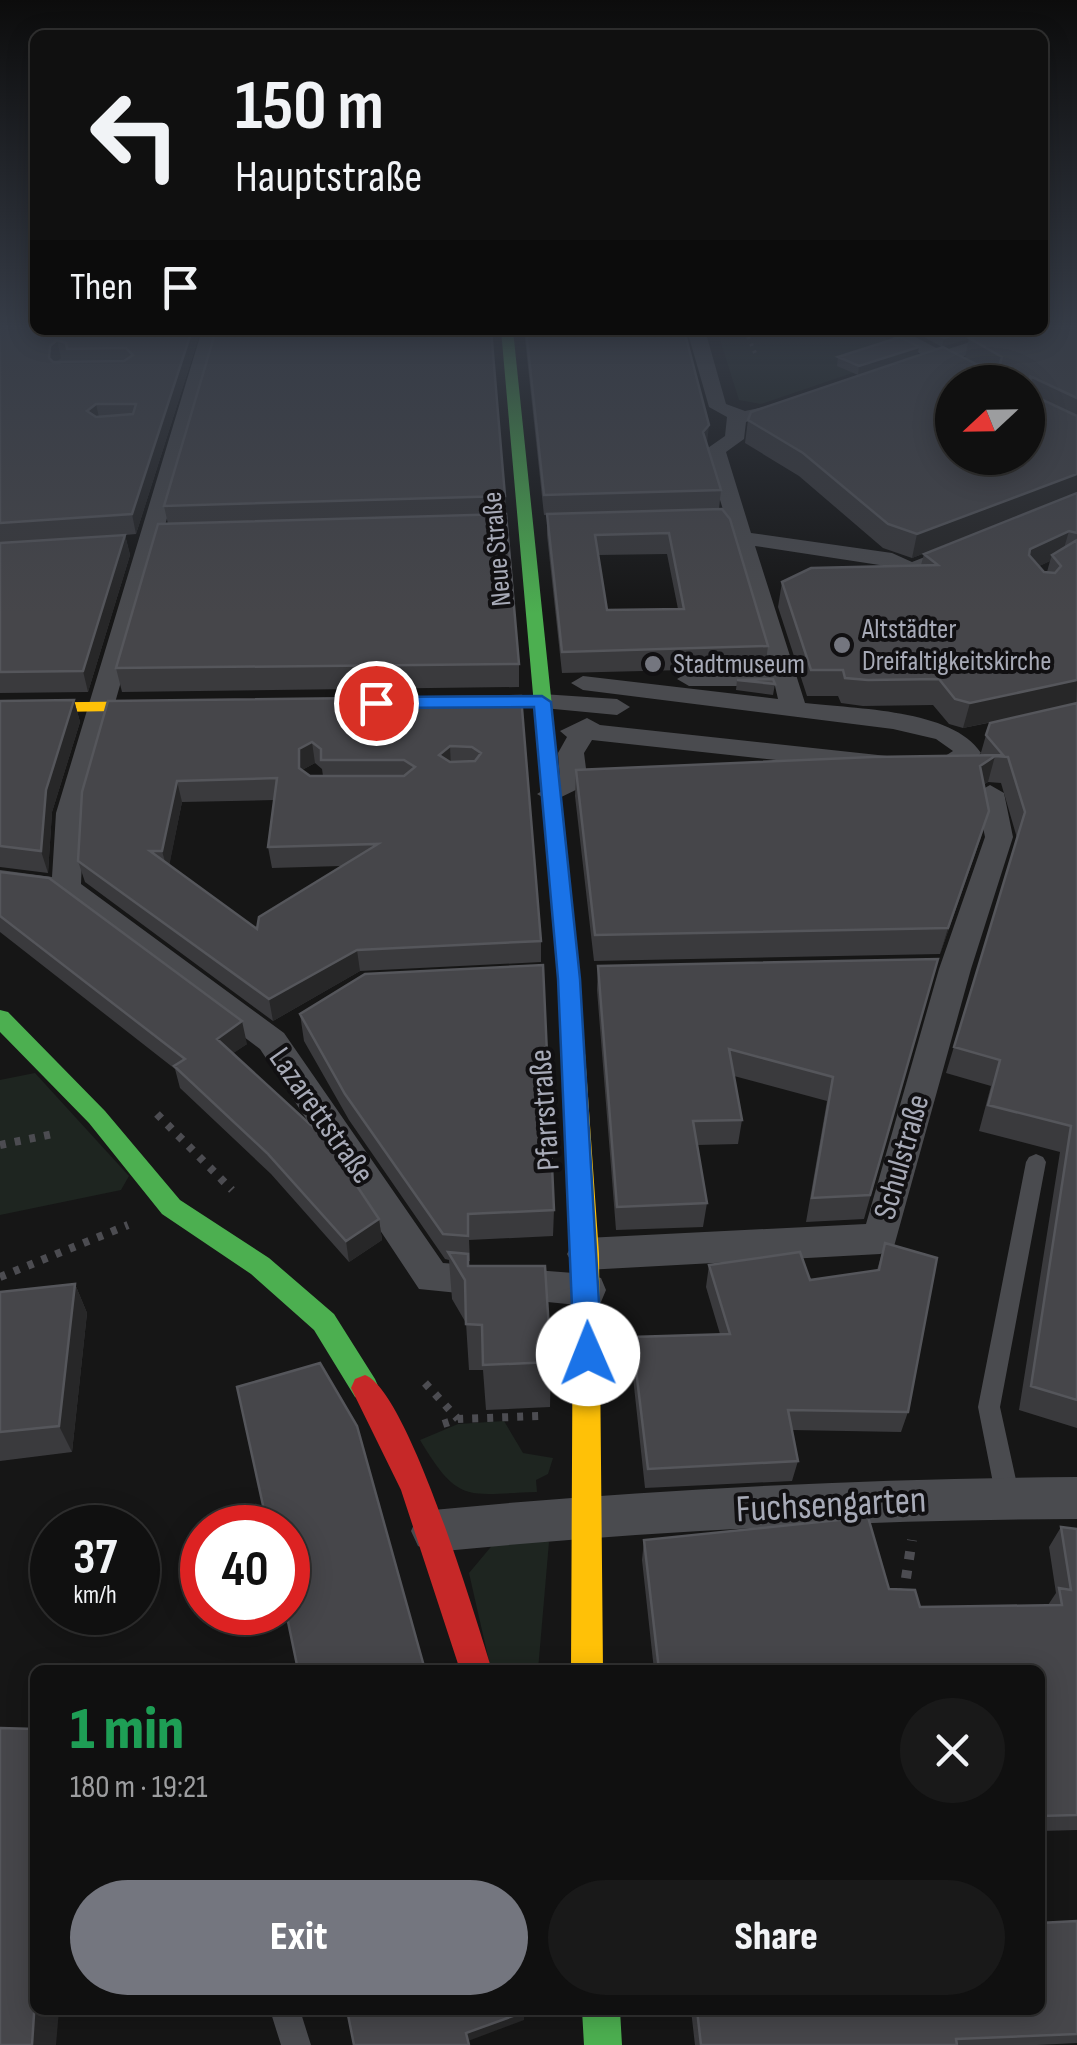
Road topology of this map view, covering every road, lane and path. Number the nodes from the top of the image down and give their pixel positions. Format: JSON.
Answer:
{"nodes":[{"id":1,"x":184,"y":422,"type":"edge"},
{"id":2,"x":515,"y":422,"type":"edge"},
{"id":3,"x":736,"y":422,"type":"edge"},
{"id":4,"x":672,"y":520,"type":"edge"},
{"id":5,"x":742,"y":538,"type":"junction"},
{"id":6,"x":962,"y":550,"type":"edge"},
{"id":7,"x":785,"y":679,"type":"junction"},
{"id":8,"x":533,"y":702,"type":"junction"},
{"id":9,"x":193,"y":706,"type":"edge"},
{"id":10,"x":102,"y":707,"type":"junction"},
{"id":11,"x":0,"y":708,"type":"edge"},
{"id":12,"x":794,"y":709,"type":"junction"},
{"id":13,"x":991,"y":737,"type":"edge"},
{"id":14,"x":961,"y":742,"type":"junction"},
{"id":15,"x":915,"y":768,"type":"junction"},
{"id":16,"x":789,"y":778,"type":"edge"},
{"id":17,"x":573,"y":788,"type":"junction"},
{"id":18,"x":990,"y":794,"type":"edge"},
{"id":19,"x":0,"y":880,"type":"edge"},
{"id":20,"x":66,"y":888,"type":"junction"},
{"id":21,"x":954,"y":969,"type":"junction"},
{"id":22,"x":915,"y":970,"type":"edge"},
{"id":23,"x":530,"y":977,"type":"edge"},
{"id":24,"x":603,"y":978,"type":"edge"},
{"id":25,"x":569,"y":979,"type":"junction"},
{"id":26,"x":0,"y":1018,"type":"edge"},
{"id":27,"x":301,"y":1023,"type":"edge"},
{"id":28,"x":272,"y":1041,"type":"junction"},
{"id":29,"x":1036,"y":1162,"type":"dead end"},
{"id":30,"x":171,"y":1208,"type":"junction"},
{"id":31,"x":586,"y":1254,"type":"junction"},
{"id":32,"x":0,"y":1277,"type":"edge"},
{"id":33,"x":587,"y":1290,"type":"junction"},
{"id":34,"x":590,"y":1418,"type":"junction"},
{"id":35,"x":398,"y":1441,"type":"junction"},
{"id":36,"x":1008,"y":1498,"type":"junction"},
{"id":37,"x":1077,"y":1498,"type":"edge"},
{"id":38,"x":919,"y":1499,"type":"junction"},
{"id":39,"x":585,"y":1516,"type":"junction"},
{"id":40,"x":433,"y":1531,"type":"junction"},
{"id":41,"x":890,"y":1599,"type":"edge"},
{"id":42,"x":474,"y":1665,"type":"edge"},
{"id":43,"x":588,"y":1665,"type":"edge"},
{"id":44,"x":287,"y":2015,"type":"edge"},
{"id":45,"x":601,"y":2015,"type":"edge"},
{"id":46,"x":296,"y":2045,"type":"edge"},
{"id":47,"x":603,"y":2045,"type":"edge"}],
"edges":[{"from":1,"to":10,"type":"street"},
{"from":2,"to":8,"type":"street","name":"Neue Straße"},
{"from":3,"to":5,"type":"street"},
{"from":4,"to":5,"type":"street"},
{"from":5,"to":6,"type":"street"},
{"from":5,"to":7,"type":"street"},
{"from":7,"to":12,"type":"street"},
{"from":7,"to":12,"type":"street"},
{"from":8,"to":14,"type":"street"},
{"from":8,"to":17,"type":"street","name":"Pfarrstraße"},
{"from":9,"to":10,"type":"street"},
{"from":10,"to":11,"type":"street"},
{"from":10,"to":20,"type":"street"},
{"from":12,"to":14,"type":"street"},
{"from":13,"to":14,"type":"street"},
{"from":14,"to":15,"type":"street"},
{"from":15,"to":16,"type":"street"},
{"from":15,"to":17,"type":"street"},
{"from":17,"to":25,"type":"street","name":"Pfarrstraße"},
{"from":18,"to":21,"type":"street","name":"Schulstraße"},
{"from":19,"to":20,"type":"street","name":"Lazarettstraße"},
{"from":20,"to":28,"type":"street","name":"Lazarettstraße"},
{"from":21,"to":22,"type":"street"},
{"from":21,"to":31,"type":"street","name":"Schulstraße"},
{"from":23,"to":25,"type":"street"},
{"from":24,"to":25,"type":"street"},
{"from":25,"to":31,"type":"street","name":"Pfarrstraße"},
{"from":26,"to":30,"type":"street"},
{"from":27,"to":28,"type":"street"},
{"from":28,"to":33,"type":"street","name":"Lazarettstraße"},
{"from":29,"to":36,"type":"lane"},
{"from":30,"to":32,"type":"path"},
{"from":30,"to":35,"type":"street"},
{"from":31,"to":33,"type":"street","name":"Pfarrstraße"},
{"from":33,"to":34,"type":"street","name":"Pfarrstraße"},
{"from":34,"to":35,"type":"path"},
{"from":34,"to":39,"type":"street","name":"Pfarrstraße"},
{"from":35,"to":40,"type":"street"},
{"from":36,"to":37,"type":"street","name":"Fuchsengarten"},
{"from":36,"to":38,"type":"street","name":"Fuchsengarten"},
{"from":38,"to":39,"type":"street","name":"Fuchsengarten"},
{"from":38,"to":41,"type":"path"},
{"from":39,"to":40,"type":"street","name":"Fuchsengarten"},
{"from":39,"to":43,"type":"street","name":"Pfarrstraße"},
{"from":40,"to":42,"type":"street"},
{"from":44,"to":46,"type":"lane"},
{"from":45,"to":47,"type":"street"}]}
